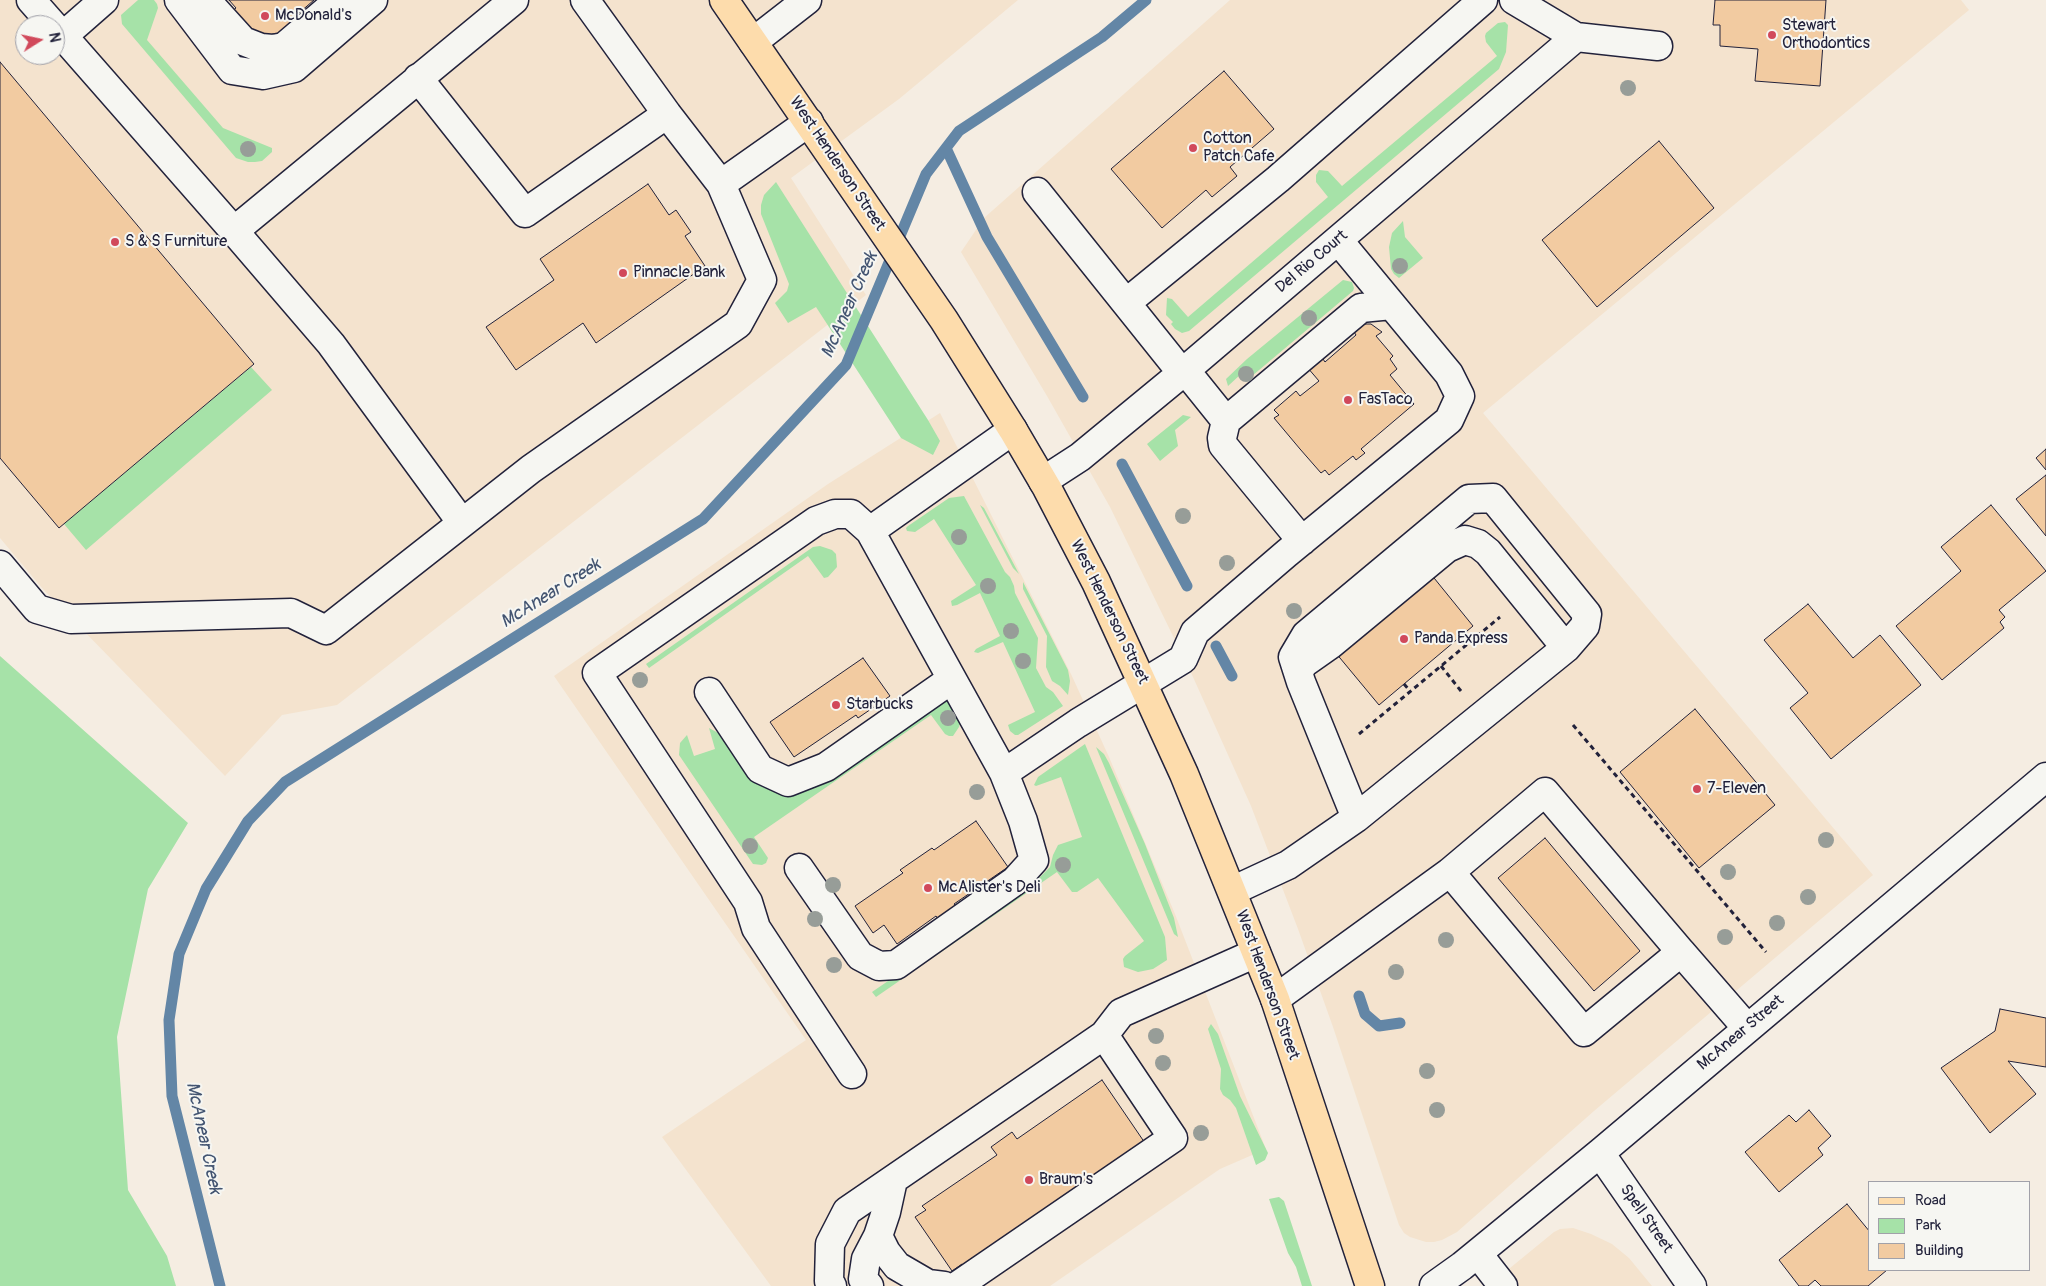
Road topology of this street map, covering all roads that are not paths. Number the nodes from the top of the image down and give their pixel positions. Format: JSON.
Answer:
{"nodes":[{"id":1,"x":31,"y":0,"type":"edge"},
{"id":2,"x":104,"y":0,"type":"edge"},
{"id":3,"x":179,"y":0,"type":"edge"},
{"id":4,"x":206,"y":0,"type":"edge"},
{"id":5,"x":339,"y":0,"type":"edge"},
{"id":6,"x":373,"y":0,"type":"edge"},
{"id":7,"x":514,"y":0,"type":"edge"},
{"id":8,"x":585,"y":0,"type":"edge"},
{"id":9,"x":724,"y":0,"type":"edge"},
{"id":10,"x":808,"y":0,"type":"edge"},
{"id":11,"x":1483,"y":0,"type":"edge"},
{"id":12,"x":1514,"y":0,"type":"edge"},
{"id":13,"x":44,"y":15,"type":"edge"},
{"id":14,"x":65,"y":25,"type":"edge"},
{"id":15,"x":1576,"y":37,"type":"junction"},
{"id":16,"x":65,"y":39,"type":"edge"},
{"id":17,"x":754,"y":42,"type":"junction"},
{"id":18,"x":1658,"y":46,"type":"dead end"},
{"id":19,"x":418,"y":78,"type":"junction"},
{"id":20,"x":667,"y":114,"type":"junction"},
{"id":21,"x":812,"y":127,"type":"junction"},
{"id":22,"x":721,"y":184,"type":"junction"},
{"id":23,"x":1037,"y":192,"type":"dead end"},
{"id":24,"x":234,"y":231,"type":"junction"},
{"id":25,"x":1338,"y":240,"type":"junction"},
{"id":26,"x":1126,"y":303,"type":"junction"},
{"id":27,"x":1392,"y":305,"type":"junction"},
{"id":28,"x":1184,"y":371,"type":"junction"},
{"id":29,"x":1226,"y":421,"type":"junction"},
{"id":30,"x":1013,"y":430,"type":"junction"},
{"id":31,"x":1043,"y":481,"type":"junction"},
{"id":32,"x":462,"y":523,"type":"junction"},
{"id":33,"x":870,"y":531,"type":"junction"},
{"id":34,"x":1302,"y":542,"type":"junction"},
{"id":35,"x":6,"y":572,"type":"edge"},
{"id":36,"x":1566,"y":648,"type":"junction"},
{"id":37,"x":1298,"y":672,"type":"junction"},
{"id":38,"x":952,"y":679,"type":"junction"},
{"id":39,"x":1144,"y":682,"type":"junction"},
{"id":40,"x":709,"y":692,"type":"dead end"},
{"id":41,"x":1004,"y":774,"type":"junction"},
{"id":42,"x":2046,"y":777,"type":"edge"},
{"id":43,"x":1356,"y":818,"type":"junction"},
{"id":44,"x":799,"y":868,"type":"dead end"},
{"id":45,"x":1450,"y":872,"type":"junction"},
{"id":46,"x":1232,"y":891,"type":"junction"},
{"id":47,"x":1681,"y":952,"type":"junction"},
{"id":48,"x":1256,"y":953,"type":"junction"},
{"id":49,"x":1275,"y":999,"type":"junction"},
{"id":50,"x":1746,"y":1028,"type":"junction"},
{"id":51,"x":1104,"y":1035,"type":"junction"},
{"id":52,"x":852,"y":1074,"type":"dead end"},
{"id":53,"x":1173,"y":1138,"type":"junction"},
{"id":54,"x":1600,"y":1153,"type":"junction"},
{"id":55,"x":893,"y":1180,"type":"junction"},
{"id":56,"x":878,"y":1236,"type":"junction"},
{"id":57,"x":1478,"y":1254,"type":"junction"},
{"id":58,"x":832,"y":1286,"type":"edge"},
{"id":59,"x":869,"y":1286,"type":"edge"},
{"id":60,"x":944,"y":1286,"type":"edge"},
{"id":61,"x":957,"y":1286,"type":"edge"},
{"id":62,"x":990,"y":1286,"type":"edge"},
{"id":63,"x":1370,"y":1286,"type":"edge"},
{"id":64,"x":1434,"y":1286,"type":"edge"},
{"id":65,"x":1503,"y":1286,"type":"edge"},
{"id":66,"x":1692,"y":1286,"type":"edge"}],
"edges":[{"from":1,"to":13,"type":"street"},
{"from":2,"to":14,"type":"street"},
{"from":3,"to":6,"type":"street"},
{"from":4,"to":5,"type":"street"},
{"from":7,"to":19,"type":"street"},
{"from":8,"to":20,"type":"street"},
{"from":9,"to":17,"type":"main road","name":"West Henderson Street"},
{"from":10,"to":17,"type":"street"},
{"from":11,"to":26,"type":"street"},
{"from":12,"to":15,"type":"street"},
{"from":15,"to":18,"type":"street"},
{"from":15,"to":25,"type":"street","name":"Del Rio Court"},
{"from":16,"to":24,"type":"street"},
{"from":17,"to":21,"type":"main road","name":"West Henderson Street"},
{"from":19,"to":20,"type":"street"},
{"from":19,"to":24,"type":"street"},
{"from":20,"to":22,"type":"street"},
{"from":21,"to":22,"type":"street"},
{"from":21,"to":30,"type":"main road","name":"West Henderson Street"},
{"from":22,"to":32,"type":"street"},
{"from":23,"to":26,"type":"street"},
{"from":24,"to":32,"type":"street"},
{"from":25,"to":27,"type":"street"},
{"from":25,"to":28,"type":"street","name":"Del Rio Court"},
{"from":26,"to":28,"type":"street"},
{"from":27,"to":29,"type":"street"},
{"from":27,"to":34,"type":"street"},
{"from":28,"to":29,"type":"street"},
{"from":28,"to":31,"type":"street","name":"Del Rio Court"},
{"from":29,"to":34,"type":"street"},
{"from":30,"to":31,"type":"main road","name":"West Henderson Street"},
{"from":30,"to":33,"type":"street"},
{"from":31,"to":39,"type":"main road","name":"West Henderson Street"},
{"from":32,"to":35,"type":"street"},
{"from":33,"to":38,"type":"street"},
{"from":33,"to":52,"type":"street"},
{"from":34,"to":39,"type":"street"},
{"from":36,"to":37,"type":"street"},
{"from":36,"to":37,"type":"street"},
{"from":36,"to":43,"type":"street"},
{"from":37,"to":43,"type":"street"},
{"from":38,"to":40,"type":"street"},
{"from":38,"to":41,"type":"street"},
{"from":39,"to":41,"type":"street"},
{"from":39,"to":46,"type":"main road","name":"West Henderson Street"},
{"from":41,"to":44,"type":"street"},
{"from":42,"to":50,"type":"street","name":"McAnear Street"},
{"from":43,"to":46,"type":"street"},
{"from":45,"to":47,"type":"street"},
{"from":45,"to":47,"type":"street"},
{"from":45,"to":49,"type":"street"},
{"from":46,"to":48,"type":"main road","name":"West Henderson Street"},
{"from":47,"to":50,"type":"street"},
{"from":48,"to":49,"type":"main road","name":"West Henderson Street"},
{"from":48,"to":51,"type":"street"},
{"from":49,"to":63,"type":"main road","name":"West Henderson Street"},
{"from":50,"to":54,"type":"street","name":"McAnear Street"},
{"from":51,"to":53,"type":"street"},
{"from":51,"to":55,"type":"street"},
{"from":53,"to":61,"type":"street"},
{"from":53,"to":62,"type":"street"},
{"from":54,"to":57,"type":"street","name":"McAnear Street"},
{"from":54,"to":66,"type":"street","name":"Spell Street"},
{"from":55,"to":56,"type":"street"},
{"from":55,"to":58,"type":"street"},
{"from":56,"to":59,"type":"street"},
{"from":56,"to":60,"type":"street"},
{"from":57,"to":64,"type":"street","name":"McAnear Street"},
{"from":57,"to":65,"type":"street"}]}
